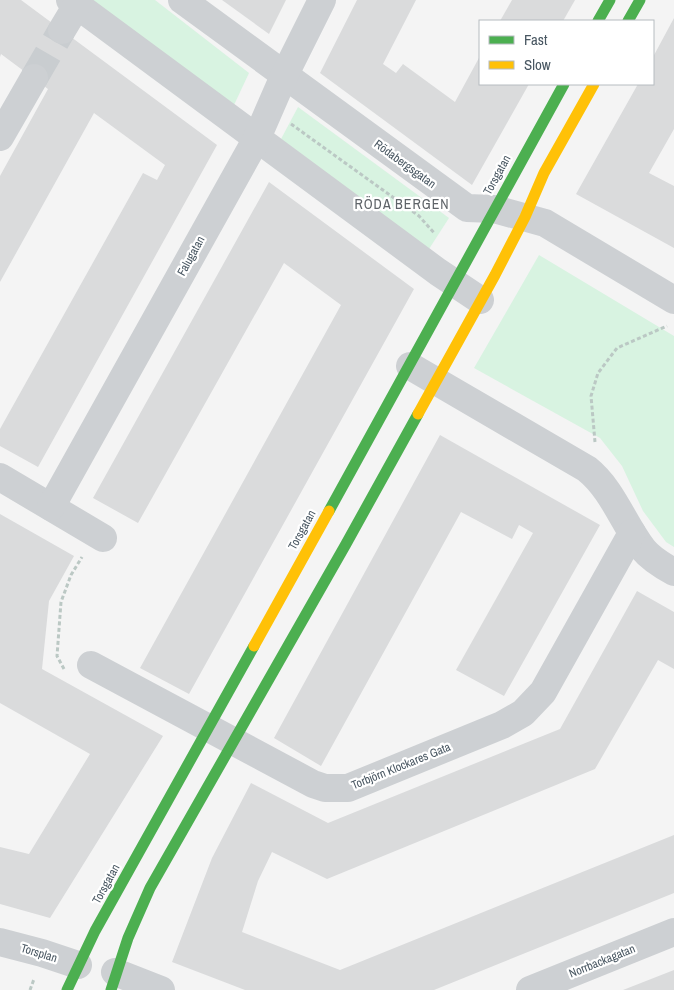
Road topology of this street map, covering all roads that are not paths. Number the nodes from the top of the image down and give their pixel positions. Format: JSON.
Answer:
{"nodes":[{"id":1,"x":182,"y":0,"type":"edge"},
{"id":2,"x":322,"y":0,"type":"edge"},
{"id":3,"x":610,"y":0,"type":"edge"},
{"id":4,"x":640,"y":0,"type":"edge"},
{"id":5,"x":74,"y":3,"type":"edge"},
{"id":6,"x":599,"y":20,"type":"edge"},
{"id":7,"x":629,"y":20,"type":"edge"},
{"id":8,"x":62,"y":30,"type":"tunnel mouth"},
{"id":9,"x":284,"y":76,"type":"junction"},
{"id":10,"x":34,"y":78,"type":"tunnel mouth"},
{"id":11,"x":563,"y":85,"type":"edge"},
{"id":12,"x":593,"y":85,"type":"edge"},
{"id":13,"x":0,"y":138,"type":"edge"},
{"id":14,"x":257,"y":138,"type":"junction"},
{"id":15,"x":494,"y":209,"type":"junction"},
{"id":16,"x":525,"y":216,"type":"junction"},
{"id":17,"x":455,"y":284,"type":"junction"},
{"id":18,"x":480,"y":300,"type":"junction"},
{"id":19,"x":674,"y":300,"type":"edge"},
{"id":20,"x":410,"y":366,"type":"junction"},
{"id":21,"x":436,"y":381,"type":"junction"},
{"id":22,"x":0,"y":477,"type":"edge"},
{"id":23,"x":51,"y":507,"type":"junction"},
{"id":24,"x":632,"y":533,"type":"junction"},
{"id":25,"x":93,"y":546,"type":"road end"},
{"id":26,"x":674,"y":572,"type":"edge"},
{"id":27,"x":91,"y":664,"type":"dead end"},
{"id":28,"x":208,"y":728,"type":"junction"},
{"id":29,"x":234,"y":742,"type":"junction"},
{"id":30,"x":674,"y":932,"type":"edge"},
{"id":31,"x":0,"y":942,"type":"edge"},
{"id":32,"x":78,"y":965,"type":"junction"},
{"id":33,"x":113,"y":981,"type":"edge"},
{"id":34,"x":67,"y":990,"type":"edge"},
{"id":35,"x":161,"y":990,"type":"edge"},
{"id":36,"x":530,"y":990,"type":"edge"}],
"edges":[{"from":1,"to":9,"type":"street","name":"Rödabergsgatan"},
{"from":2,"to":9,"type":"street","name":"Falugatan"},
{"from":3,"to":6,"type":"main road"},
{"from":4,"to":7,"type":"main road"},
{"from":5,"to":8,"type":"street"},
{"from":5,"to":14,"type":"street"},
{"from":9,"to":14,"type":"street","name":"Falugatan"},
{"from":9,"to":15,"type":"street","name":"Rödabergsgatan"},
{"from":10,"to":13,"type":"street"},
{"from":11,"to":15,"type":"main road","name":"Torsgatan"},
{"from":12,"to":16,"type":"main road"},
{"from":14,"to":17,"type":"street"},
{"from":14,"to":23,"type":"street","name":"Falugatan"},
{"from":15,"to":16,"type":"street","name":"Rödabergsgatan"},
{"from":15,"to":17,"type":"main road","name":"Torsgatan"},
{"from":16,"to":18,"type":"main road"},
{"from":16,"to":19,"type":"street","name":"Rödabergsgatan"},
{"from":17,"to":18,"type":"street"},
{"from":17,"to":20,"type":"main road","name":"Torsgatan"},
{"from":18,"to":21,"type":"main road"},
{"from":20,"to":21,"type":"street"},
{"from":20,"to":28,"type":"main road","name":"Torsgatan"},
{"from":21,"to":24,"type":"street"},
{"from":21,"to":29,"type":"main road"},
{"from":22,"to":23,"type":"street"},
{"from":23,"to":25,"type":"street"},
{"from":24,"to":26,"type":"street"},
{"from":24,"to":29,"type":"street","name":"Torbjörn Klockares Gata"},
{"from":27,"to":28,"type":"street","name":"Torbjörn Klockares Gata"},
{"from":28,"to":29,"type":"street","name":"Torbjörn Klockares Gata"},
{"from":28,"to":32,"type":"main road","name":"Torsgatan"},
{"from":29,"to":33,"type":"main road"},
{"from":30,"to":36,"type":"street","name":"Norrbackagatan"},
{"from":31,"to":32,"type":"street","name":"Torsplan"},
{"from":32,"to":34,"type":"main road","name":"Torsgatan"},
{"from":33,"to":35,"type":"street"}]}
